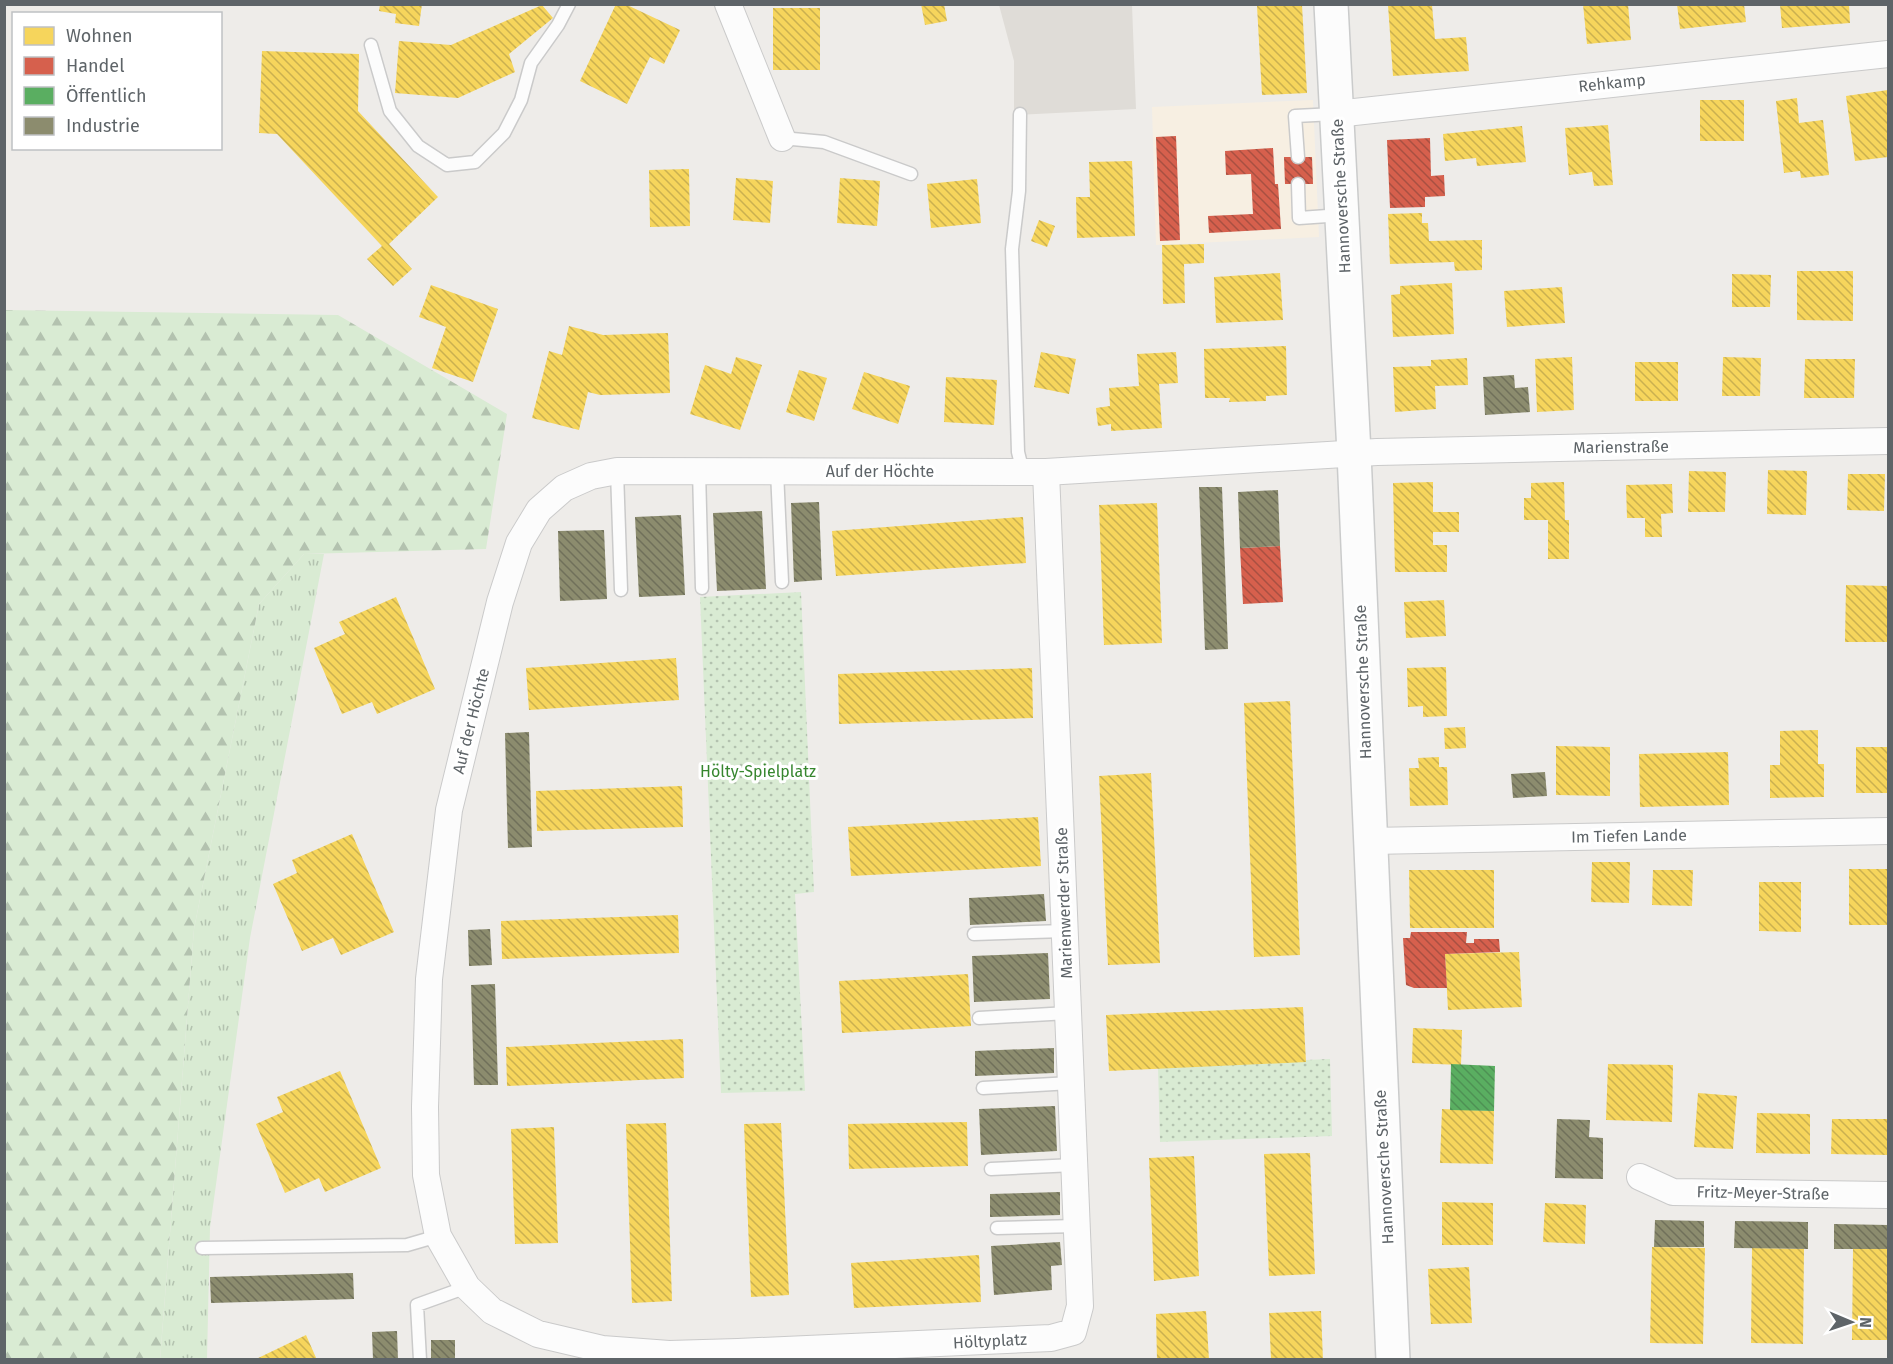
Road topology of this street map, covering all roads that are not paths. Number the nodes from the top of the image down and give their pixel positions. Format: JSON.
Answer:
{"nodes":[{"id":1,"x":569,"y":4,"type":"edge"},
{"id":2,"x":728,"y":4,"type":"edge"},
{"id":3,"x":1330,"y":4,"type":"edge"},
{"id":4,"x":370,"y":45,"type":"dead end"},
{"id":5,"x":1888,"y":54,"type":"edge"},
{"id":6,"x":1020,"y":114,"type":"dead end"},
{"id":7,"x":1336,"y":114,"type":"junction"},
{"id":8,"x":782,"y":138,"type":"joint"},
{"id":9,"x":1298,"y":157,"type":"dead end"},
{"id":10,"x":911,"y":174,"type":"dead end"},
{"id":11,"x":1298,"y":184,"type":"dead end"},
{"id":12,"x":1342,"y":215,"type":"junction"},
{"id":13,"x":1888,"y":441,"type":"edge"},
{"id":14,"x":1354,"y":453,"type":"junction"},
{"id":15,"x":699,"y":470,"type":"junction"},
{"id":16,"x":617,"y":471,"type":"junction"},
{"id":17,"x":777,"y":471,"type":"junction"},
{"id":18,"x":1035,"y":472,"type":"junction"},
{"id":19,"x":782,"y":582,"type":"dead end"},
{"id":20,"x":702,"y":588,"type":"dead end"},
{"id":21,"x":621,"y":590,"type":"dead end"},
{"id":22,"x":1888,"y":831,"type":"edge"},
{"id":23,"x":1370,"y":841,"type":"junction"},
{"id":24,"x":1065,"y":931,"type":"junction"},
{"id":25,"x":974,"y":934,"type":"dead end"},
{"id":26,"x":1068,"y":1013,"type":"junction"},
{"id":27,"x":979,"y":1018,"type":"dead end"},
{"id":28,"x":1071,"y":1083,"type":"junction"},
{"id":29,"x":983,"y":1088,"type":"dead end"},
{"id":30,"x":1074,"y":1165,"type":"junction"},
{"id":31,"x":992,"y":1169,"type":"dead end"},
{"id":32,"x":1640,"y":1177,"type":"dead end"},
{"id":33,"x":1888,"y":1196,"type":"edge"},
{"id":34,"x":1077,"y":1226,"type":"junction"},
{"id":35,"x":997,"y":1228,"type":"dead end"},
{"id":36,"x":438,"y":1236,"type":"junction"},
{"id":37,"x":202,"y":1248,"type":"dead end"},
{"id":38,"x":466,"y":1287,"type":"junction"},
{"id":39,"x":1073,"y":1332,"type":"joint"},
{"id":40,"x":922,"y":1352,"type":"edge"},
{"id":41,"x":739,"y":1356,"type":"edge"},
{"id":42,"x":420,"y":1359,"type":"edge"},
{"id":43,"x":1393,"y":1359,"type":"edge"}],
"edges":[{"from":1,"to":4,"type":"lane"},
{"from":2,"to":8,"type":"street"},
{"from":3,"to":7,"type":"street","name":"Hannoversche Straße"},
{"from":5,"to":7,"type":"street","name":"Rehkamp"},
{"from":6,"to":18,"type":"lane"},
{"from":7,"to":9,"type":"lane"},
{"from":7,"to":12,"type":"street","name":"Hannoversche Straße"},
{"from":8,"to":10,"type":"lane"},
{"from":11,"to":12,"type":"lane"},
{"from":12,"to":14,"type":"street","name":"Hannoversche Straße"},
{"from":13,"to":14,"type":"street","name":"Marienstraße"},
{"from":14,"to":18,"type":"street","name":"Auf der Höchte"},
{"from":14,"to":23,"type":"street","name":"Hannoversche Straße"},
{"from":15,"to":16,"type":"street","name":"Auf der Höchte"},
{"from":15,"to":17,"type":"street","name":"Auf der Höchte"},
{"from":15,"to":20,"type":"lane"},
{"from":16,"to":21,"type":"lane"},
{"from":16,"to":36,"type":"street","name":"Auf der Höchte"},
{"from":17,"to":18,"type":"street","name":"Auf der Höchte"},
{"from":17,"to":19,"type":"lane"},
{"from":18,"to":24,"type":"street","name":"Marienwerder Straße"},
{"from":22,"to":23,"type":"street","name":"Im Tiefen Lande"},
{"from":23,"to":43,"type":"street","name":"Hannoversche Straße"},
{"from":24,"to":25,"type":"lane"},
{"from":24,"to":26,"type":"street","name":"Marienwerder Straße"},
{"from":26,"to":27,"type":"lane"},
{"from":26,"to":28,"type":"street","name":"Marienwerder Straße"},
{"from":28,"to":29,"type":"lane"},
{"from":28,"to":30,"type":"street","name":"Marienwerder Straße"},
{"from":30,"to":31,"type":"lane"},
{"from":30,"to":34,"type":"street","name":"Marienwerder Straße"},
{"from":32,"to":33,"type":"street","name":"Fritz-Meyer-Straße"},
{"from":34,"to":35,"type":"lane"},
{"from":34,"to":39,"type":"street","name":"Marienwerder Straße"},
{"from":36,"to":37,"type":"lane"},
{"from":36,"to":38,"type":"street","name":"Auf der Höchte"},
{"from":38,"to":41,"type":"street","name":"Auf der Höchte"},
{"from":38,"to":42,"type":"lane"},
{"from":39,"to":40,"type":"street","name":"Höltyplatz"},
{"from":40,"to":41,"type":"street","name":"Auf der Höchte"}]}
